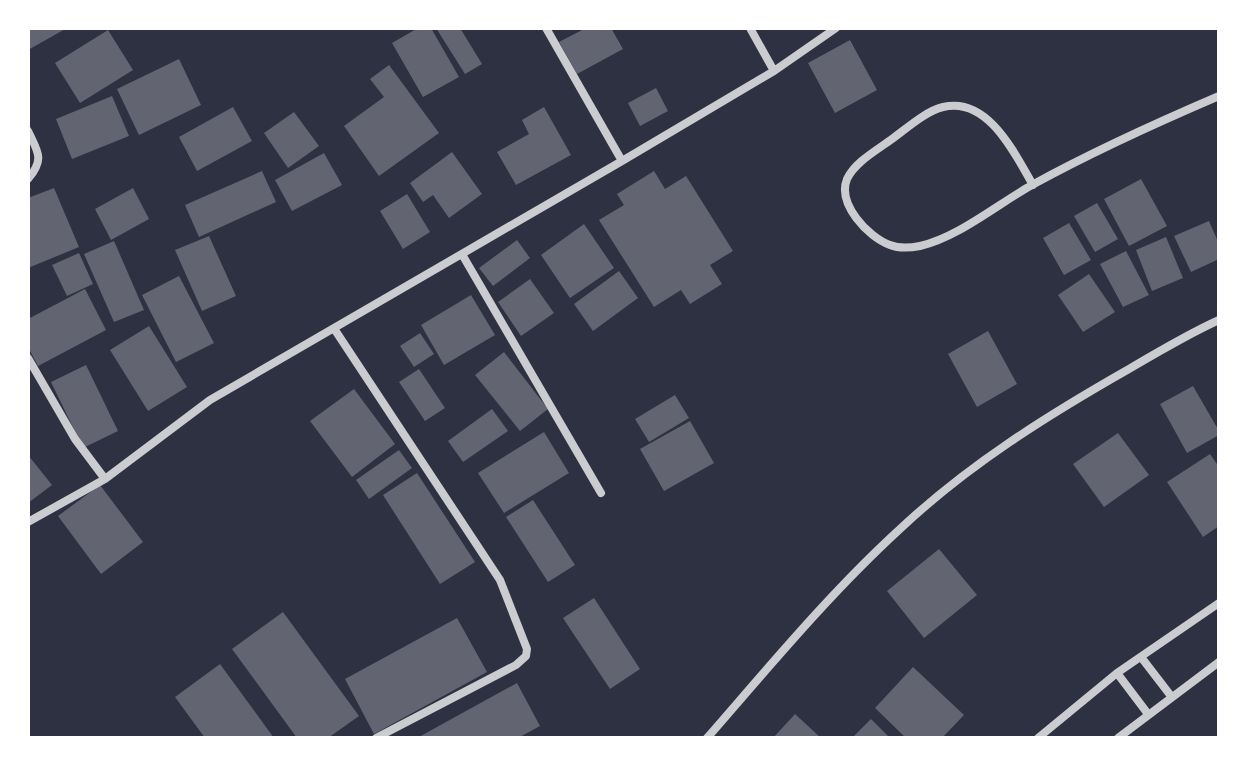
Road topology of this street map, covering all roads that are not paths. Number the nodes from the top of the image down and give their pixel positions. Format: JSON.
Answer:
{"nodes":[{"id":1,"x":546,"y":28,"type":"edge"},
{"id":2,"x":750,"y":28,"type":"edge"},
{"id":3,"x":836,"y":28,"type":"edge"},
{"id":4,"x":774,"y":71,"type":"junction"},
{"id":5,"x":1219,"y":96,"type":"edge"},
{"id":6,"x":28,"y":131,"type":"edge"},
{"id":7,"x":622,"y":161,"type":"junction"},
{"id":8,"x":28,"y":179,"type":"edge"},
{"id":9,"x":1033,"y":185,"type":"junction"},
{"id":10,"x":463,"y":256,"type":"junction"},
{"id":11,"x":1219,"y":320,"type":"edge"},
{"id":12,"x":335,"y":330,"type":"junction"},
{"id":13,"x":28,"y":358,"type":"edge"},
{"id":14,"x":105,"y":479,"type":"junction"},
{"id":15,"x":601,"y":493,"type":"dead end"},
{"id":16,"x":28,"y":522,"type":"edge"},
{"id":17,"x":1219,"y":603,"type":"edge"},
{"id":18,"x":1141,"y":657,"type":"junction"},
{"id":19,"x":1219,"y":662,"type":"edge"},
{"id":20,"x":1117,"y":673,"type":"junction"},
{"id":21,"x":1171,"y":696,"type":"junction"},
{"id":22,"x":1148,"y":714,"type":"junction"},
{"id":23,"x":376,"y":738,"type":"edge"},
{"id":24,"x":707,"y":738,"type":"edge"},
{"id":25,"x":1038,"y":738,"type":"edge"},
{"id":26,"x":1118,"y":738,"type":"edge"}],
"edges":[{"from":1,"to":7,"type":"street"},
{"from":2,"to":4,"type":"street"},
{"from":3,"to":4,"type":"street"},
{"from":4,"to":7,"type":"street"},
{"from":5,"to":9,"type":"street"},
{"from":6,"to":8,"type":"street"},
{"from":7,"to":10,"type":"street"},
{"from":9,"to":9,"type":"street"},
{"from":10,"to":12,"type":"street"},
{"from":10,"to":15,"type":"street"},
{"from":11,"to":24,"type":"street"},
{"from":12,"to":14,"type":"street"},
{"from":12,"to":23,"type":"street"},
{"from":13,"to":14,"type":"street"},
{"from":14,"to":16,"type":"street"},
{"from":17,"to":18,"type":"street"},
{"from":18,"to":20,"type":"street"},
{"from":18,"to":21,"type":"street"},
{"from":19,"to":21,"type":"street"},
{"from":20,"to":22,"type":"street"},
{"from":20,"to":25,"type":"street"},
{"from":21,"to":22,"type":"street"},
{"from":22,"to":26,"type":"street"}]}
